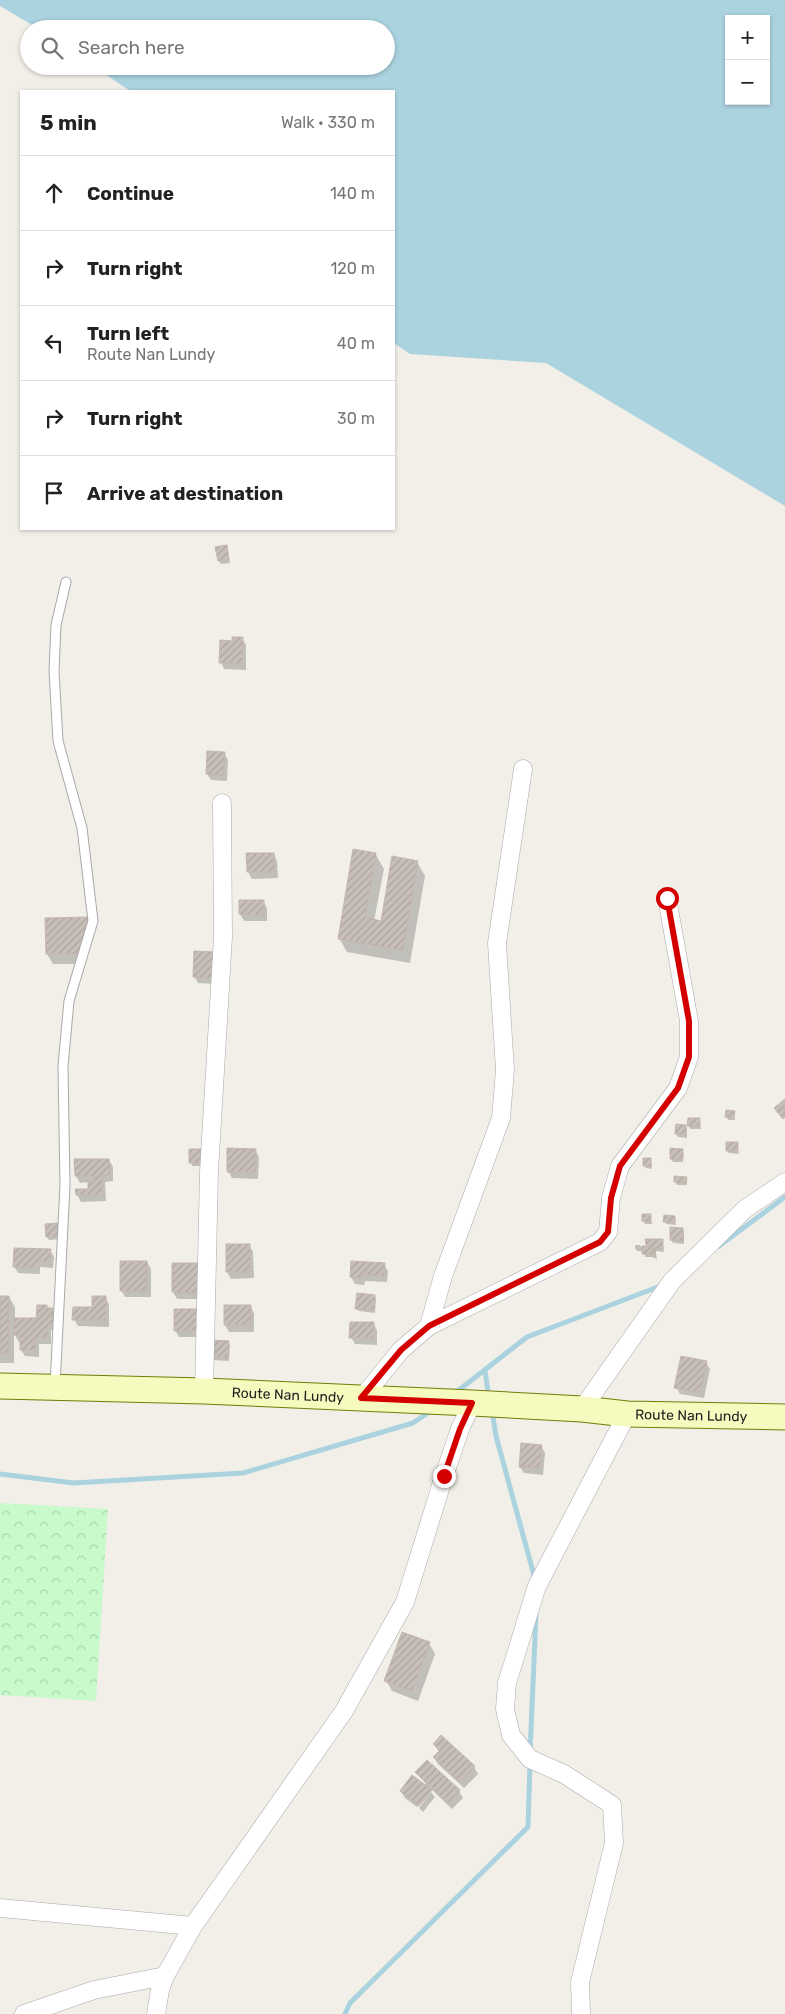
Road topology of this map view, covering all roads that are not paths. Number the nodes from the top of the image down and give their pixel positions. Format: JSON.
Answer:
{"nodes":[{"id":1,"x":66,"y":582,"type":"dead end"},
{"id":2,"x":523,"y":769,"type":"dead end"},
{"id":3,"x":222,"y":803,"type":"dead end"},
{"id":4,"x":667,"y":898,"type":"dead end"},
{"id":5,"x":785,"y":1182,"type":"edge"},
{"id":6,"x":429,"y":1326,"type":"junction"},
{"id":7,"x":0,"y":1386,"type":"edge"},
{"id":8,"x":54,"y":1387,"type":"junction"},
{"id":9,"x":204,"y":1391,"type":"junction"},
{"id":10,"x":361,"y":1398,"type":"junction"},
{"id":11,"x":472,"y":1403,"type":"junction"},
{"id":12,"x":582,"y":1409,"type":"junction"},
{"id":13,"x":627,"y":1414,"type":"junction"},
{"id":14,"x":785,"y":1417,"type":"edge"},
{"id":15,"x":0,"y":1908,"type":"edge"},
{"id":16,"x":194,"y":1926,"type":"junction"},
{"id":17,"x":165,"y":1976,"type":"junction"},
{"id":18,"x":24,"y":2014,"type":"edge"},
{"id":19,"x":156,"y":2014,"type":"edge"},
{"id":20,"x":581,"y":2014,"type":"edge"}],
"edges":[{"from":1,"to":8,"type":"lane"},
{"from":2,"to":6,"type":"street"},
{"from":3,"to":9,"type":"street"},
{"from":4,"to":6,"type":"street"},
{"from":5,"to":12,"type":"street"},
{"from":6,"to":10,"type":"street"},
{"from":7,"to":8,"type":"main road","name":"Route Nan Lundy"},
{"from":8,"to":9,"type":"main road","name":"Route Nan Lundy"},
{"from":9,"to":10,"type":"main road","name":"Route Nan Lundy"},
{"from":10,"to":11,"type":"main road","name":"Route Nan Lundy"},
{"from":11,"to":12,"type":"main road","name":"Route Nan Lundy"},
{"from":11,"to":16,"type":"street"},
{"from":12,"to":13,"type":"main road","name":"Route Nan Lundy"},
{"from":13,"to":14,"type":"main road","name":"Route Nan Lundy"},
{"from":13,"to":20,"type":"street"},
{"from":15,"to":16,"type":"street"},
{"from":16,"to":17,"type":"street"},
{"from":17,"to":18,"type":"street"},
{"from":17,"to":19,"type":"street"}]}
